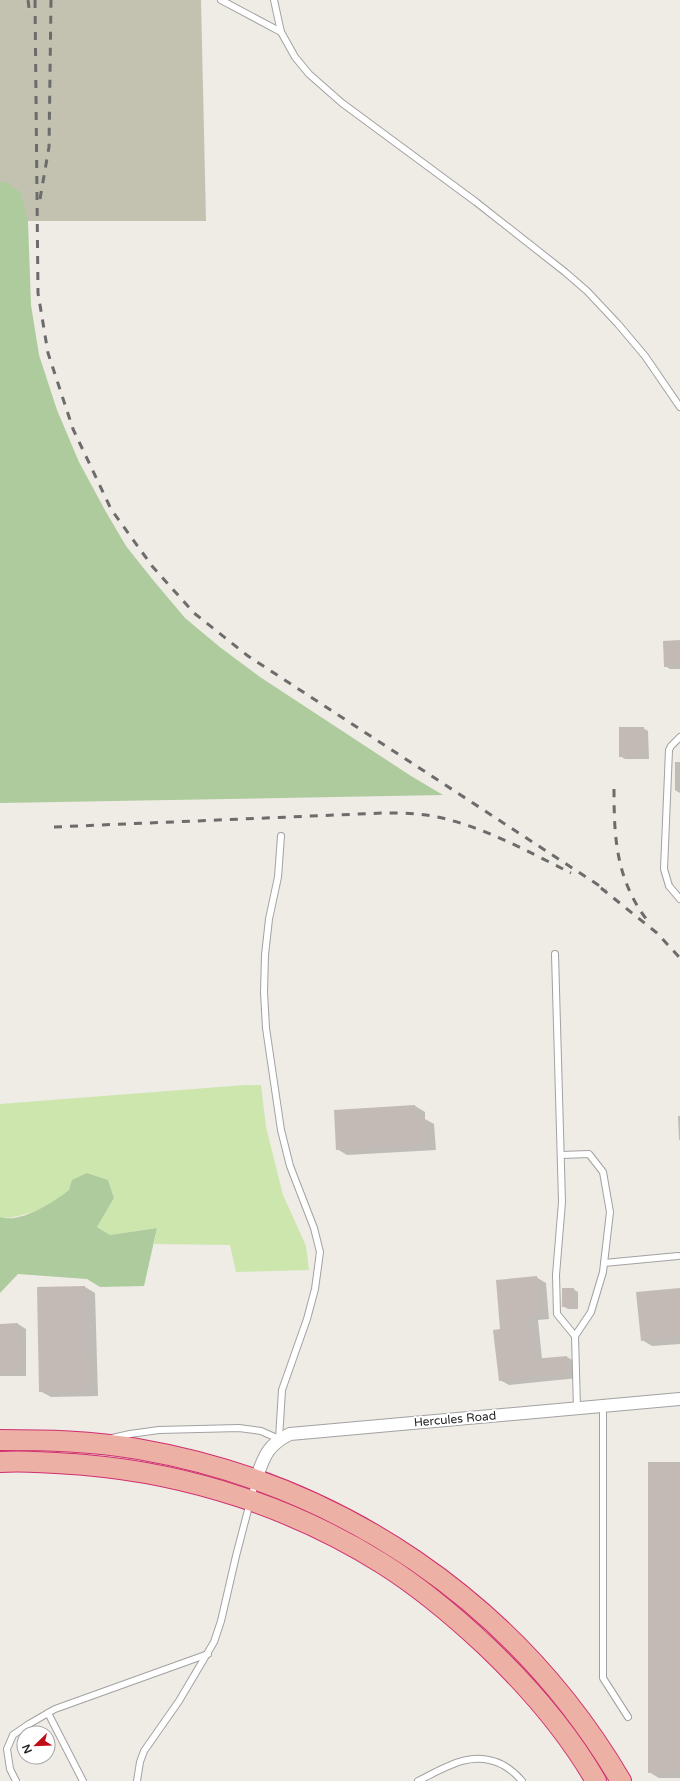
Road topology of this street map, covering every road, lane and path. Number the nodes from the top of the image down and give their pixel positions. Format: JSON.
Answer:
{"nodes":[{"id":1,"x":222,"y":0,"type":"edge"},
{"id":2,"x":274,"y":0,"type":"edge"},
{"id":3,"x":281,"y":32,"type":"junction"},
{"id":4,"x":680,"y":407,"type":"edge"},
{"id":5,"x":680,"y":738,"type":"edge"},
{"id":6,"x":281,"y":836,"type":"dead end"},
{"id":7,"x":680,"y":899,"type":"edge"},
{"id":8,"x":555,"y":954,"type":"dead end"},
{"id":9,"x":561,"y":1155,"type":"junction"},
{"id":10,"x":678,"y":1256,"type":"dead end"},
{"id":11,"x":604,"y":1263,"type":"junction"},
{"id":12,"x":575,"y":1336,"type":"junction"},
{"id":13,"x":680,"y":1399,"type":"edge"},
{"id":14,"x":603,"y":1406,"type":"junction"},
{"id":15,"x":577,"y":1408,"type":"junction"},
{"id":16,"x":279,"y":1439,"type":"junction"},
{"id":17,"x":0,"y":1440,"type":"edge"},
{"id":18,"x":92,"y":1443,"type":"junction"},
{"id":19,"x":0,"y":1462,"type":"edge"},
{"id":20,"x":256,"y":1479,"type":"junction"},
{"id":21,"x":251,"y":1501,"type":"junction"},
{"id":22,"x":208,"y":1654,"type":"junction"},
{"id":23,"x":48,"y":1713,"type":"junction"},
{"id":24,"x":628,"y":1717,"type":"dead end"},
{"id":25,"x":16,"y":1781,"type":"edge"},
{"id":26,"x":83,"y":1781,"type":"edge"},
{"id":27,"x":137,"y":1781,"type":"edge"},
{"id":28,"x":418,"y":1781,"type":"edge"},
{"id":29,"x":522,"y":1781,"type":"edge"},
{"id":30,"x":596,"y":1781,"type":"edge"},
{"id":31,"x":621,"y":1781,"type":"edge"}],
"edges":[{"from":1,"to":3,"type":"lane"},
{"from":2,"to":3,"type":"lane"},
{"from":3,"to":4,"type":"lane"},
{"from":5,"to":7,"type":"lane"},
{"from":6,"to":16,"type":"lane"},
{"from":8,"to":9,"type":"lane"},
{"from":9,"to":11,"type":"lane"},
{"from":9,"to":12,"type":"lane"},
{"from":10,"to":11,"type":"lane"},
{"from":11,"to":12,"type":"lane"},
{"from":12,"to":15,"type":"lane"},
{"from":13,"to":14,"type":"street","name":"Hercules Road"},
{"from":14,"to":15,"type":"street","name":"Hercules Road"},
{"from":14,"to":24,"type":"lane"},
{"from":15,"to":16,"type":"street","name":"Hercules Road"},
{"from":16,"to":18,"type":"lane"},
{"from":16,"to":20,"type":"street"},
{"from":17,"to":18,"type":"highway"},
{"from":18,"to":20,"type":"highway"},
{"from":19,"to":21,"type":"highway"},
{"from":20,"to":21,"type":"lane"},
{"from":20,"to":31,"type":"highway"},
{"from":21,"to":22,"type":"lane"},
{"from":21,"to":30,"type":"highway"},
{"from":22,"to":23,"type":"lane"},
{"from":22,"to":27,"type":"lane"},
{"from":23,"to":25,"type":"lane"},
{"from":23,"to":26,"type":"lane"},
{"from":28,"to":29,"type":"lane"}]}
